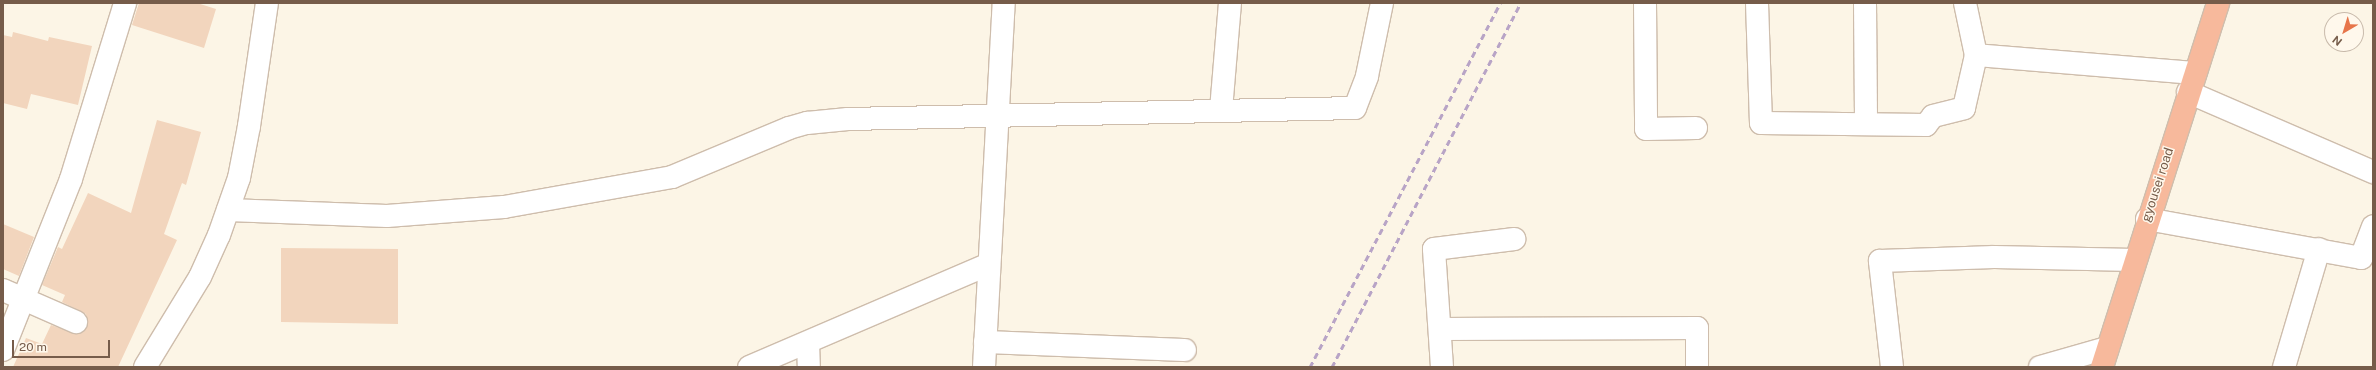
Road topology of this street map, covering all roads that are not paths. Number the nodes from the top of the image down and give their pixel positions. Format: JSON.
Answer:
{"nodes":[{"id":1,"x":125,"y":3,"type":"edge"},
{"id":2,"x":267,"y":3,"type":"edge"},
{"id":3,"x":1004,"y":3,"type":"edge"},
{"id":4,"x":1230,"y":3,"type":"edge"},
{"id":5,"x":1382,"y":3,"type":"edge"},
{"id":6,"x":1645,"y":3,"type":"edge"},
{"id":7,"x":1757,"y":3,"type":"edge"},
{"id":8,"x":1865,"y":3,"type":"edge"},
{"id":9,"x":1965,"y":3,"type":"edge"},
{"id":10,"x":2218,"y":3,"type":"edge"},
{"id":11,"x":1976,"y":56,"type":"junction"},
{"id":12,"x":2191,"y":82,"type":"junction"},
{"id":13,"x":1221,"y":110,"type":"junction"},
{"id":14,"x":998,"y":114,"type":"junction"},
{"id":15,"x":1866,"y":124,"type":"junction"},
{"id":16,"x":1696,"y":128,"type":"dead end"},
{"id":17,"x":2373,"y":172,"type":"edge"},
{"id":18,"x":228,"y":210,"type":"junction"},
{"id":19,"x":2148,"y":219,"type":"junction"},
{"id":20,"x":2373,"y":226,"type":"edge"},
{"id":21,"x":1514,"y":239,"type":"dead end"},
{"id":22,"x":2319,"y":249,"type":"junction"},
{"id":23,"x":2134,"y":260,"type":"junction"},
{"id":24,"x":989,"y":264,"type":"junction"},
{"id":25,"x":3,"y":290,"type":"edge"},
{"id":26,"x":25,"y":300,"type":"junction"},
{"id":27,"x":76,"y":322,"type":"dead end"},
{"id":28,"x":1441,"y":329,"type":"junction"},
{"id":29,"x":985,"y":342,"type":"junction"},
{"id":30,"x":808,"y":343,"type":"junction"},
{"id":31,"x":3,"y":350,"type":"edge"},
{"id":32,"x":1185,"y":350,"type":"dead end"},
{"id":33,"x":2104,"y":357,"type":"edge"},
{"id":34,"x":145,"y":367,"type":"edge"},
{"id":35,"x":749,"y":367,"type":"edge"},
{"id":36,"x":808,"y":367,"type":"edge"},
{"id":37,"x":984,"y":367,"type":"edge"},
{"id":38,"x":1442,"y":367,"type":"edge"},
{"id":39,"x":1697,"y":367,"type":"edge"},
{"id":40,"x":1892,"y":367,"type":"edge"},
{"id":41,"x":2040,"y":367,"type":"edge"},
{"id":42,"x":2284,"y":367,"type":"edge"}],
"edges":[{"from":1,"to":26,"type":"street"},
{"from":2,"to":18,"type":"street"},
{"from":3,"to":14,"type":"street"},
{"from":4,"to":13,"type":"street"},
{"from":5,"to":13,"type":"street"},
{"from":6,"to":16,"type":"street"},
{"from":7,"to":15,"type":"street"},
{"from":8,"to":15,"type":"street"},
{"from":9,"to":11,"type":"street"},
{"from":10,"to":12,"type":"highway","name":"gyousei road"},
{"from":11,"to":12,"type":"street"},
{"from":11,"to":15,"type":"street"},
{"from":12,"to":17,"type":"street"},
{"from":12,"to":19,"type":"highway","name":"gyousei road"},
{"from":13,"to":14,"type":"street"},
{"from":14,"to":18,"type":"street"},
{"from":14,"to":24,"type":"street"},
{"from":18,"to":34,"type":"street"},
{"from":19,"to":22,"type":"street"},
{"from":19,"to":23,"type":"highway","name":"gyousei road"},
{"from":20,"to":22,"type":"street"},
{"from":21,"to":28,"type":"street"},
{"from":22,"to":42,"type":"street"},
{"from":23,"to":33,"type":"highway","name":"gyousei road"},
{"from":23,"to":40,"type":"street"},
{"from":24,"to":29,"type":"street"},
{"from":24,"to":30,"type":"street"},
{"from":25,"to":26,"type":"street"},
{"from":26,"to":27,"type":"street"},
{"from":26,"to":31,"type":"street"},
{"from":28,"to":38,"type":"street"},
{"from":28,"to":39,"type":"street"},
{"from":29,"to":32,"type":"street"},
{"from":29,"to":37,"type":"street"},
{"from":30,"to":35,"type":"street"},
{"from":30,"to":36,"type":"street"},
{"from":33,"to":41,"type":"street"}]}
